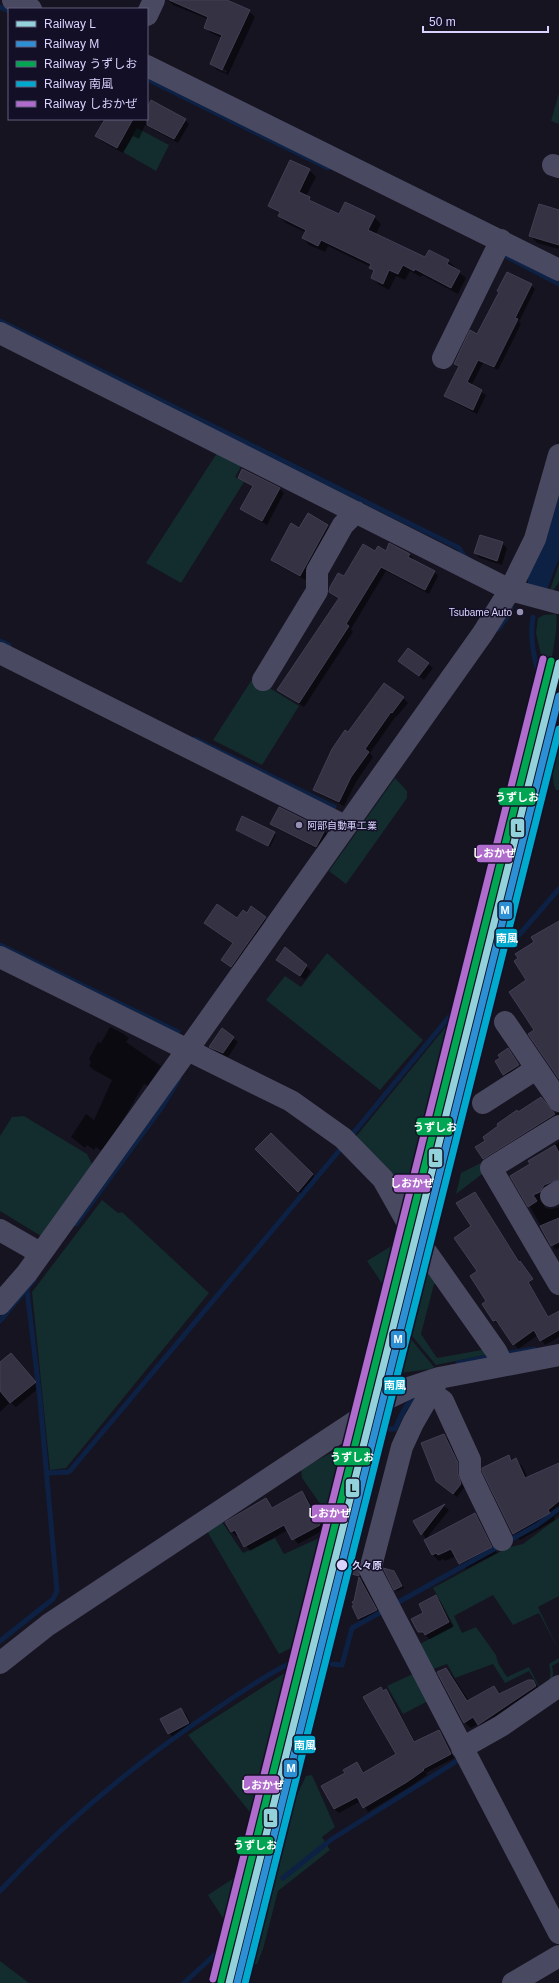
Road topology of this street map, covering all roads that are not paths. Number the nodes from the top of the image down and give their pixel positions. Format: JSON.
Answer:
{"nodes":[{"id":1,"x":13,"y":0,"type":"edge"},
{"id":2,"x":154,"y":0,"type":"edge"},
{"id":3,"x":29,"y":8,"type":"edge"},
{"id":4,"x":148,"y":13,"type":"edge"},
{"id":5,"x":148,"y":67,"type":"edge"},
{"id":6,"x":498,"y":247,"type":"junction"},
{"id":7,"x":559,"y":270,"type":"edge"},
{"id":8,"x":0,"y":334,"type":"edge"},
{"id":9,"x":443,"y":358,"type":"dead end"},
{"id":10,"x":559,"y":455,"type":"edge"},
{"id":11,"x":356,"y":512,"type":"junction"},
{"id":12,"x":510,"y":590,"type":"junction"},
{"id":13,"x":559,"y":603,"type":"edge"},
{"id":14,"x":0,"y":653,"type":"edge"},
{"id":15,"x":263,"y":680,"type":"dead end"},
{"id":16,"x":345,"y":826,"type":"junction"},
{"id":17,"x":0,"y":957,"type":"edge"},
{"id":18,"x":505,"y":1022,"type":"dead end"},
{"id":19,"x":194,"y":1052,"type":"junction"},
{"id":20,"x":536,"y":1069,"type":"junction"},
{"id":21,"x":559,"y":1101,"type":"edge"},
{"id":22,"x":483,"y":1103,"type":"dead end"},
{"id":23,"x":559,"y":1126,"type":"edge"},
{"id":24,"x":0,"y":1230,"type":"edge"},
{"id":25,"x":40,"y":1254,"type":"junction"},
{"id":26,"x":559,"y":1284,"type":"edge"},
{"id":27,"x":0,"y":1304,"type":"edge"},
{"id":28,"x":559,"y":1356,"type":"edge"},
{"id":29,"x":500,"y":1358,"type":"junction"},
{"id":30,"x":435,"y":1385,"type":"junction"},
{"id":31,"x":502,"y":1540,"type":"dead end"},
{"id":32,"x":0,"y":1663,"type":"edge"},
{"id":33,"x":559,"y":1686,"type":"edge"},
{"id":34,"x":462,"y":1748,"type":"junction"},
{"id":35,"x":559,"y":1933,"type":"edge"},
{"id":36,"x":559,"y":1956,"type":"edge"},
{"id":37,"x":513,"y":1983,"type":"edge"}],
"edges":[{"from":1,"to":3,"type":"street"},
{"from":2,"to":4,"type":"street"},
{"from":5,"to":6,"type":"street"},
{"from":6,"to":7,"type":"street"},
{"from":6,"to":9,"type":"street"},
{"from":8,"to":11,"type":"street"},
{"from":10,"to":12,"type":"street"},
{"from":11,"to":12,"type":"street"},
{"from":11,"to":15,"type":"street"},
{"from":12,"to":13,"type":"street"},
{"from":12,"to":16,"type":"street"},
{"from":14,"to":16,"type":"street"},
{"from":16,"to":19,"type":"street"},
{"from":17,"to":19,"type":"street"},
{"from":18,"to":20,"type":"street"},
{"from":19,"to":25,"type":"street"},
{"from":19,"to":29,"type":"street"},
{"from":20,"to":21,"type":"street"},
{"from":20,"to":22,"type":"street"},
{"from":23,"to":26,"type":"street"},
{"from":24,"to":25,"type":"street"},
{"from":25,"to":27,"type":"street"},
{"from":28,"to":29,"type":"street"},
{"from":29,"to":30,"type":"street"},
{"from":30,"to":31,"type":"street"},
{"from":30,"to":32,"type":"street"},
{"from":30,"to":34,"type":"street"},
{"from":33,"to":34,"type":"street"},
{"from":34,"to":35,"type":"street"},
{"from":36,"to":37,"type":"street"}]}
